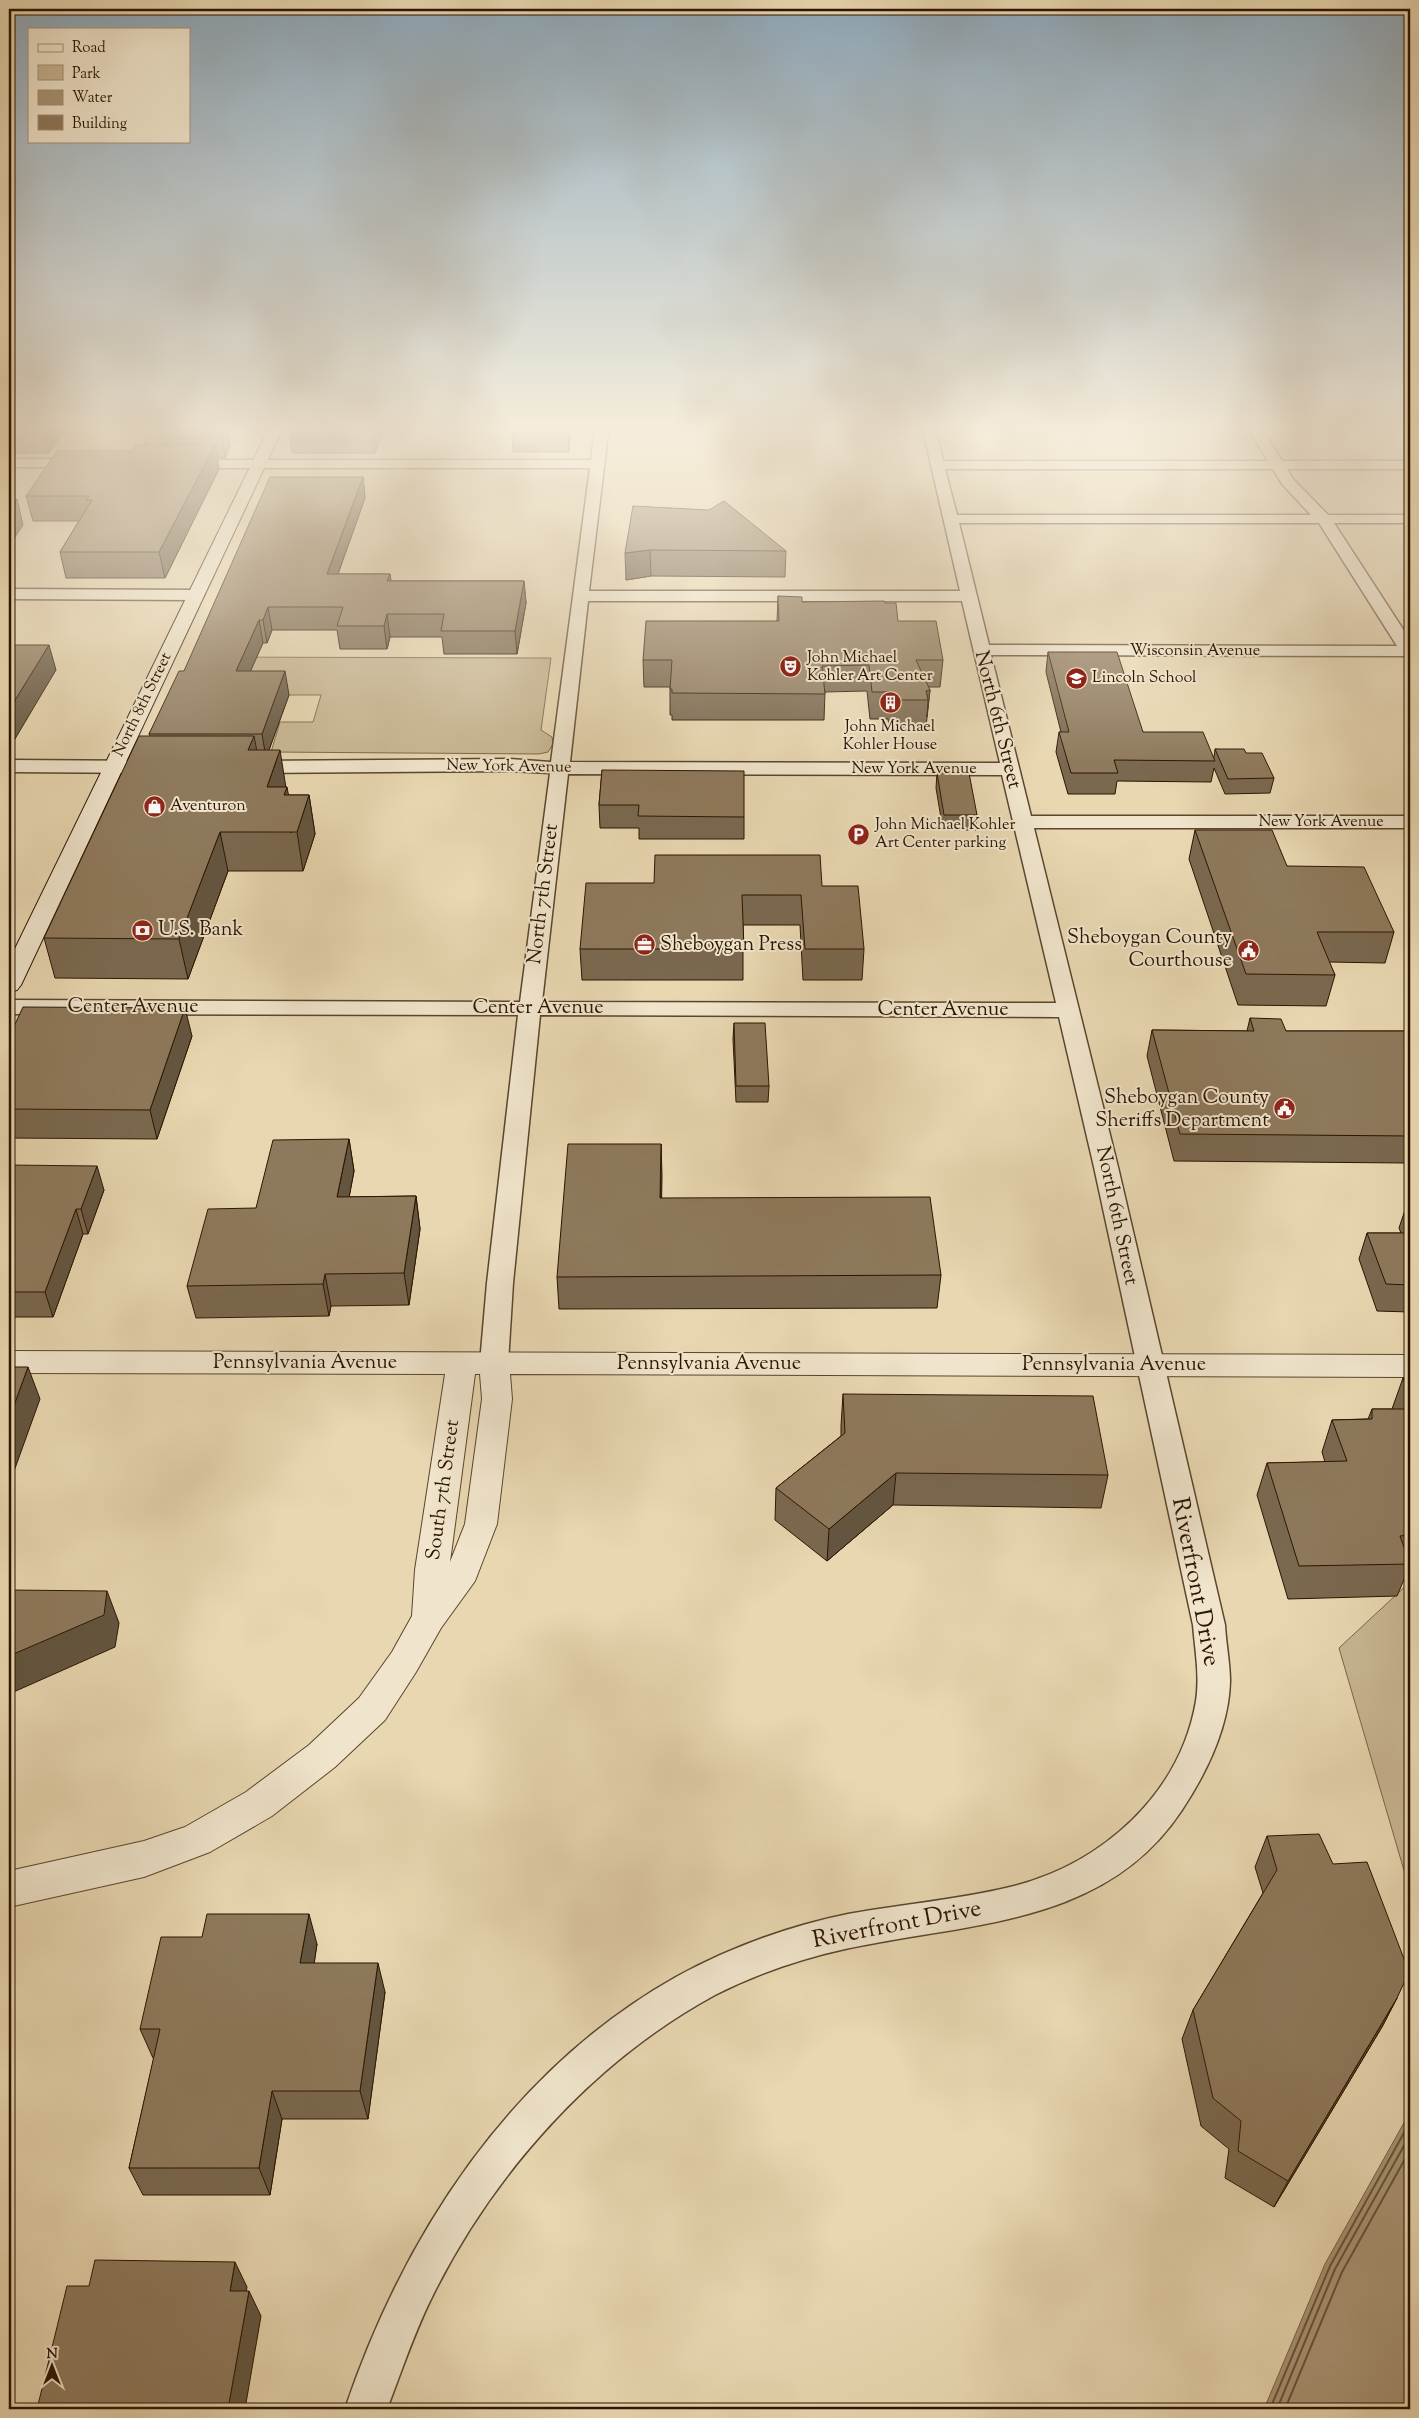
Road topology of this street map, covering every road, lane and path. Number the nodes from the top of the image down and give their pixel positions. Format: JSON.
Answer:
{"nodes":[{"id":1,"x":223,"y":539,"type":"edge"},
{"id":2,"x":588,"y":539,"type":"edge"},
{"id":3,"x":955,"y":539,"type":"edge"},
{"id":4,"x":1337,"y":539,"type":"edge"},
{"id":5,"x":9,"y":594,"type":"edge"},
{"id":6,"x":196,"y":595,"type":"junction"},
{"id":7,"x":581,"y":596,"type":"junction"},
{"id":8,"x":967,"y":596,"type":"junction"},
{"id":9,"x":981,"y":650,"type":"junction"},
{"id":10,"x":1410,"y":652,"type":"edge"},
{"id":11,"x":9,"y":766,"type":"edge"},
{"id":12,"x":113,"y":767,"type":"junction"},
{"id":13,"x":178,"y":767,"type":"edge"},
{"id":14,"x":227,"y":767,"type":"edge"},
{"id":15,"x":560,"y":768,"type":"junction"},
{"id":16,"x":1009,"y":769,"type":"junction"},
{"id":17,"x":1022,"y":822,"type":"junction"},
{"id":18,"x":1410,"y":822,"type":"edge"},
{"id":19,"x":9,"y":985,"type":"edge"},
{"id":20,"x":9,"y":1007,"type":"edge"},
{"id":21,"x":530,"y":1008,"type":"junction"},
{"id":22,"x":1068,"y":1010,"type":"junction"},
{"id":23,"x":9,"y":1362,"type":"edge"},
{"id":24,"x":462,"y":1363,"type":"junction"},
{"id":25,"x":494,"y":1363,"type":"junction"},
{"id":26,"x":1149,"y":1365,"type":"junction"},
{"id":27,"x":1410,"y":1366,"type":"edge"},
{"id":28,"x":429,"y":1618,"type":"junction"},
{"id":29,"x":9,"y":1890,"type":"edge"},
{"id":30,"x":366,"y":2409,"type":"edge"}],
"edges":[{"from":1,"to":6,"type":"street","name":"North 8th Street"},
{"from":2,"to":7,"type":"street","name":"North 7th Street"},
{"from":3,"to":8,"type":"street","name":"North 6th Street"},
{"from":4,"to":10,"type":"street"},
{"from":5,"to":6,"type":"street"},
{"from":6,"to":12,"type":"street","name":"North 8th Street"},
{"from":7,"to":8,"type":"street"},
{"from":7,"to":15,"type":"street","name":"North 7th Street"},
{"from":8,"to":9,"type":"street","name":"North 6th Street"},
{"from":9,"to":10,"type":"street","name":"Wisconsin Avenue"},
{"from":9,"to":16,"type":"street","name":"North 6th Street"},
{"from":11,"to":12,"type":"street"},
{"from":12,"to":13,"type":"street"},
{"from":12,"to":19,"type":"street","name":"North 8th Street"},
{"from":14,"to":15,"type":"street","name":"New York Avenue"},
{"from":15,"to":16,"type":"street","name":"New York Avenue"},
{"from":15,"to":21,"type":"street","name":"North 7th Street"},
{"from":16,"to":17,"type":"street","name":"North 6th Street"},
{"from":17,"to":18,"type":"street","name":"New York Avenue"},
{"from":17,"to":22,"type":"street","name":"North 6th Street"},
{"from":20,"to":21,"type":"street","name":"Center Avenue"},
{"from":21,"to":22,"type":"street","name":"Center Avenue"},
{"from":21,"to":25,"type":"street","name":"North 7th Street"},
{"from":22,"to":26,"type":"street","name":"North 6th Street"},
{"from":23,"to":24,"type":"street","name":"Pennsylvania Avenue"},
{"from":24,"to":25,"type":"street","name":"Pennsylvania Avenue"},
{"from":24,"to":28,"type":"street","name":"South 7th Street"},
{"from":25,"to":26,"type":"street","name":"Pennsylvania Avenue"},
{"from":25,"to":28,"type":"street","name":"South 7th Street"},
{"from":26,"to":27,"type":"street","name":"Pennsylvania Avenue"},
{"from":26,"to":30,"type":"street","name":"Riverfront Drive"},
{"from":28,"to":29,"type":"street","name":"South 7th Street"}]}
